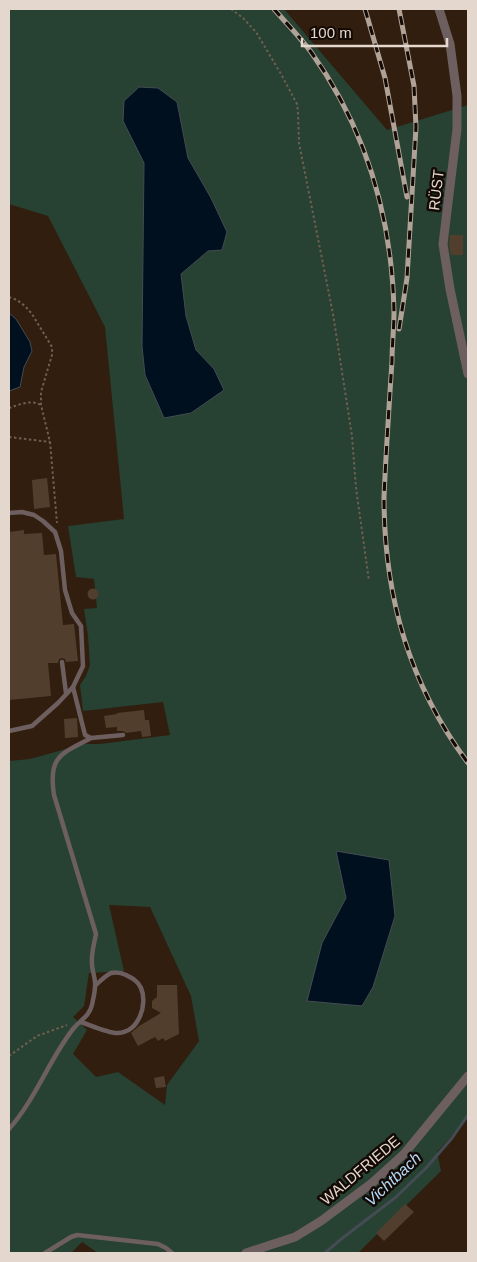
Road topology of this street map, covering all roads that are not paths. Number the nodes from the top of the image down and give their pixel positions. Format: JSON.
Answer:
{"nodes":[{"id":1,"x":440,"y":9,"type":"edge"},
{"id":2,"x":468,"y":374,"type":"edge"},
{"id":3,"x":9,"y":513,"type":"edge"},
{"id":4,"x":62,"y":662,"type":"dead end"},
{"id":5,"x":73,"y":687,"type":"junction"},
{"id":6,"x":66,"y":694,"type":"junction"},
{"id":7,"x":9,"y":732,"type":"edge"},
{"id":8,"x":124,"y":735,"type":"dead end"},
{"id":9,"x":91,"y":738,"type":"junction"},
{"id":10,"x":96,"y":985,"type":"junction"},
{"id":11,"x":81,"y":1022,"type":"junction"},
{"id":12,"x":468,"y":1076,"type":"edge"},
{"id":13,"x":9,"y":1128,"type":"edge"},
{"id":14,"x":45,"y":1253,"type":"edge"},
{"id":15,"x":172,"y":1253,"type":"edge"},
{"id":16,"x":246,"y":1253,"type":"edge"}],
"edges":[{"from":1,"to":2,"type":"street","name":"RÜST"},
{"from":3,"to":5,"type":"lane"},
{"from":4,"to":6,"type":"lane"},
{"from":5,"to":6,"type":"lane"},
{"from":5,"to":9,"type":"lane"},
{"from":6,"to":7,"type":"lane"},
{"from":8,"to":9,"type":"lane"},
{"from":9,"to":10,"type":"lane"},
{"from":10,"to":11,"type":"lane"},
{"from":10,"to":11,"type":"lane"},
{"from":11,"to":13,"type":"lane"},
{"from":12,"to":16,"type":"street","name":"WALDFRIEDE"},
{"from":14,"to":15,"type":"lane"}]}
